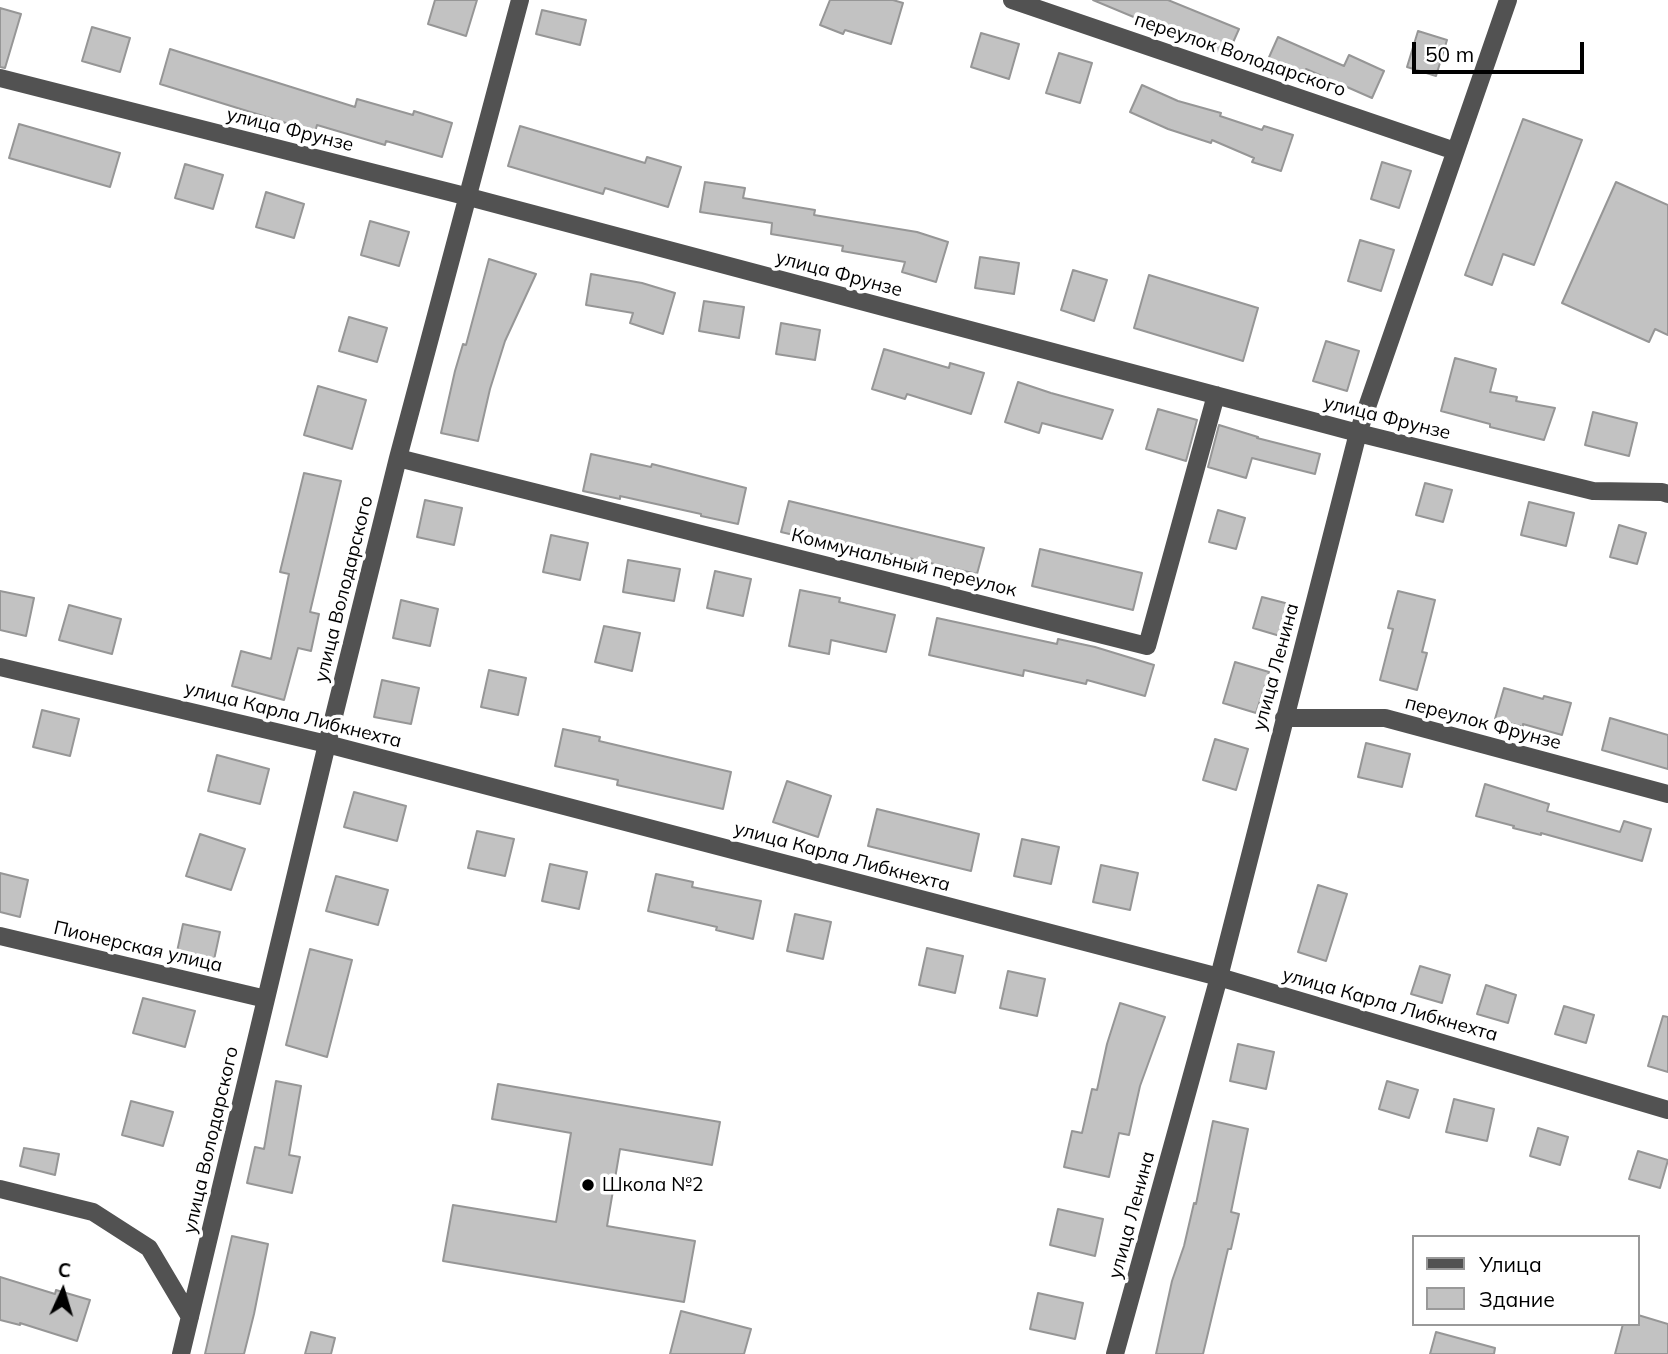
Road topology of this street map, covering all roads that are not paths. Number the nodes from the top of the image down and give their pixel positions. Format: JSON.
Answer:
{"nodes":[{"id":1,"x":520,"y":0,"type":"edge"},
{"id":2,"x":1012,"y":0,"type":"edge"},
{"id":3,"x":1508,"y":0,"type":"edge"},
{"id":4,"x":0,"y":78,"type":"edge"},
{"id":5,"x":1455,"y":151,"type":"junction"},
{"id":6,"x":469,"y":197,"type":"junction"},
{"id":7,"x":1216,"y":395,"type":"junction"},
{"id":8,"x":1358,"y":433,"type":"junction"},
{"id":9,"x":398,"y":458,"type":"junction"},
{"id":10,"x":1668,"y":494,"type":"edge"},
{"id":11,"x":0,"y":667,"type":"edge"},
{"id":12,"x":1284,"y":718,"type":"junction"},
{"id":13,"x":327,"y":744,"type":"junction"},
{"id":14,"x":1668,"y":794,"type":"edge"},
{"id":15,"x":0,"y":936,"type":"edge"},
{"id":16,"x":1219,"y":977,"type":"junction"},
{"id":17,"x":266,"y":999,"type":"junction"},
{"id":18,"x":1668,"y":1110,"type":"edge"},
{"id":19,"x":0,"y":1189,"type":"edge"},
{"id":20,"x":190,"y":1317,"type":"junction"},
{"id":21,"x":181,"y":1354,"type":"edge"},
{"id":22,"x":1115,"y":1354,"type":"edge"}],
"edges":[{"from":1,"to":6,"type":"street","name":"улица Володарского"},
{"from":2,"to":5,"type":"street","name":"переулок Володарского"},
{"from":3,"to":5,"type":"street","name":"улица Ленина"},
{"from":4,"to":6,"type":"street","name":"улица Фрунзе"},
{"from":5,"to":8,"type":"street","name":"улица Ленина"},
{"from":6,"to":7,"type":"street","name":"улица Фрунзе"},
{"from":6,"to":9,"type":"street","name":"улица Володарского"},
{"from":7,"to":8,"type":"street","name":"улица Фрунзе"},
{"from":7,"to":9,"type":"street","name":"Коммунальный переулок"},
{"from":8,"to":10,"type":"street","name":"улица Фрунзе"},
{"from":8,"to":12,"type":"street","name":"улица Ленина"},
{"from":9,"to":13,"type":"street","name":"улица Володарского"},
{"from":11,"to":13,"type":"street","name":"улица Карла Либкнехта"},
{"from":12,"to":14,"type":"street","name":"переулок Фрунзе"},
{"from":12,"to":16,"type":"street","name":"улица Ленина"},
{"from":13,"to":16,"type":"street","name":"улица Карла Либкнехта"},
{"from":13,"to":17,"type":"street","name":"улица Володарского"},
{"from":15,"to":17,"type":"street","name":"Пионерская улица"},
{"from":16,"to":18,"type":"street","name":"улица Карла Либкнехта"},
{"from":16,"to":22,"type":"street","name":"улица Ленина"},
{"from":17,"to":20,"type":"street","name":"улица Володарского"},
{"from":19,"to":20,"type":"street"},
{"from":20,"to":21,"type":"street","name":"улица Володарского"}]}
